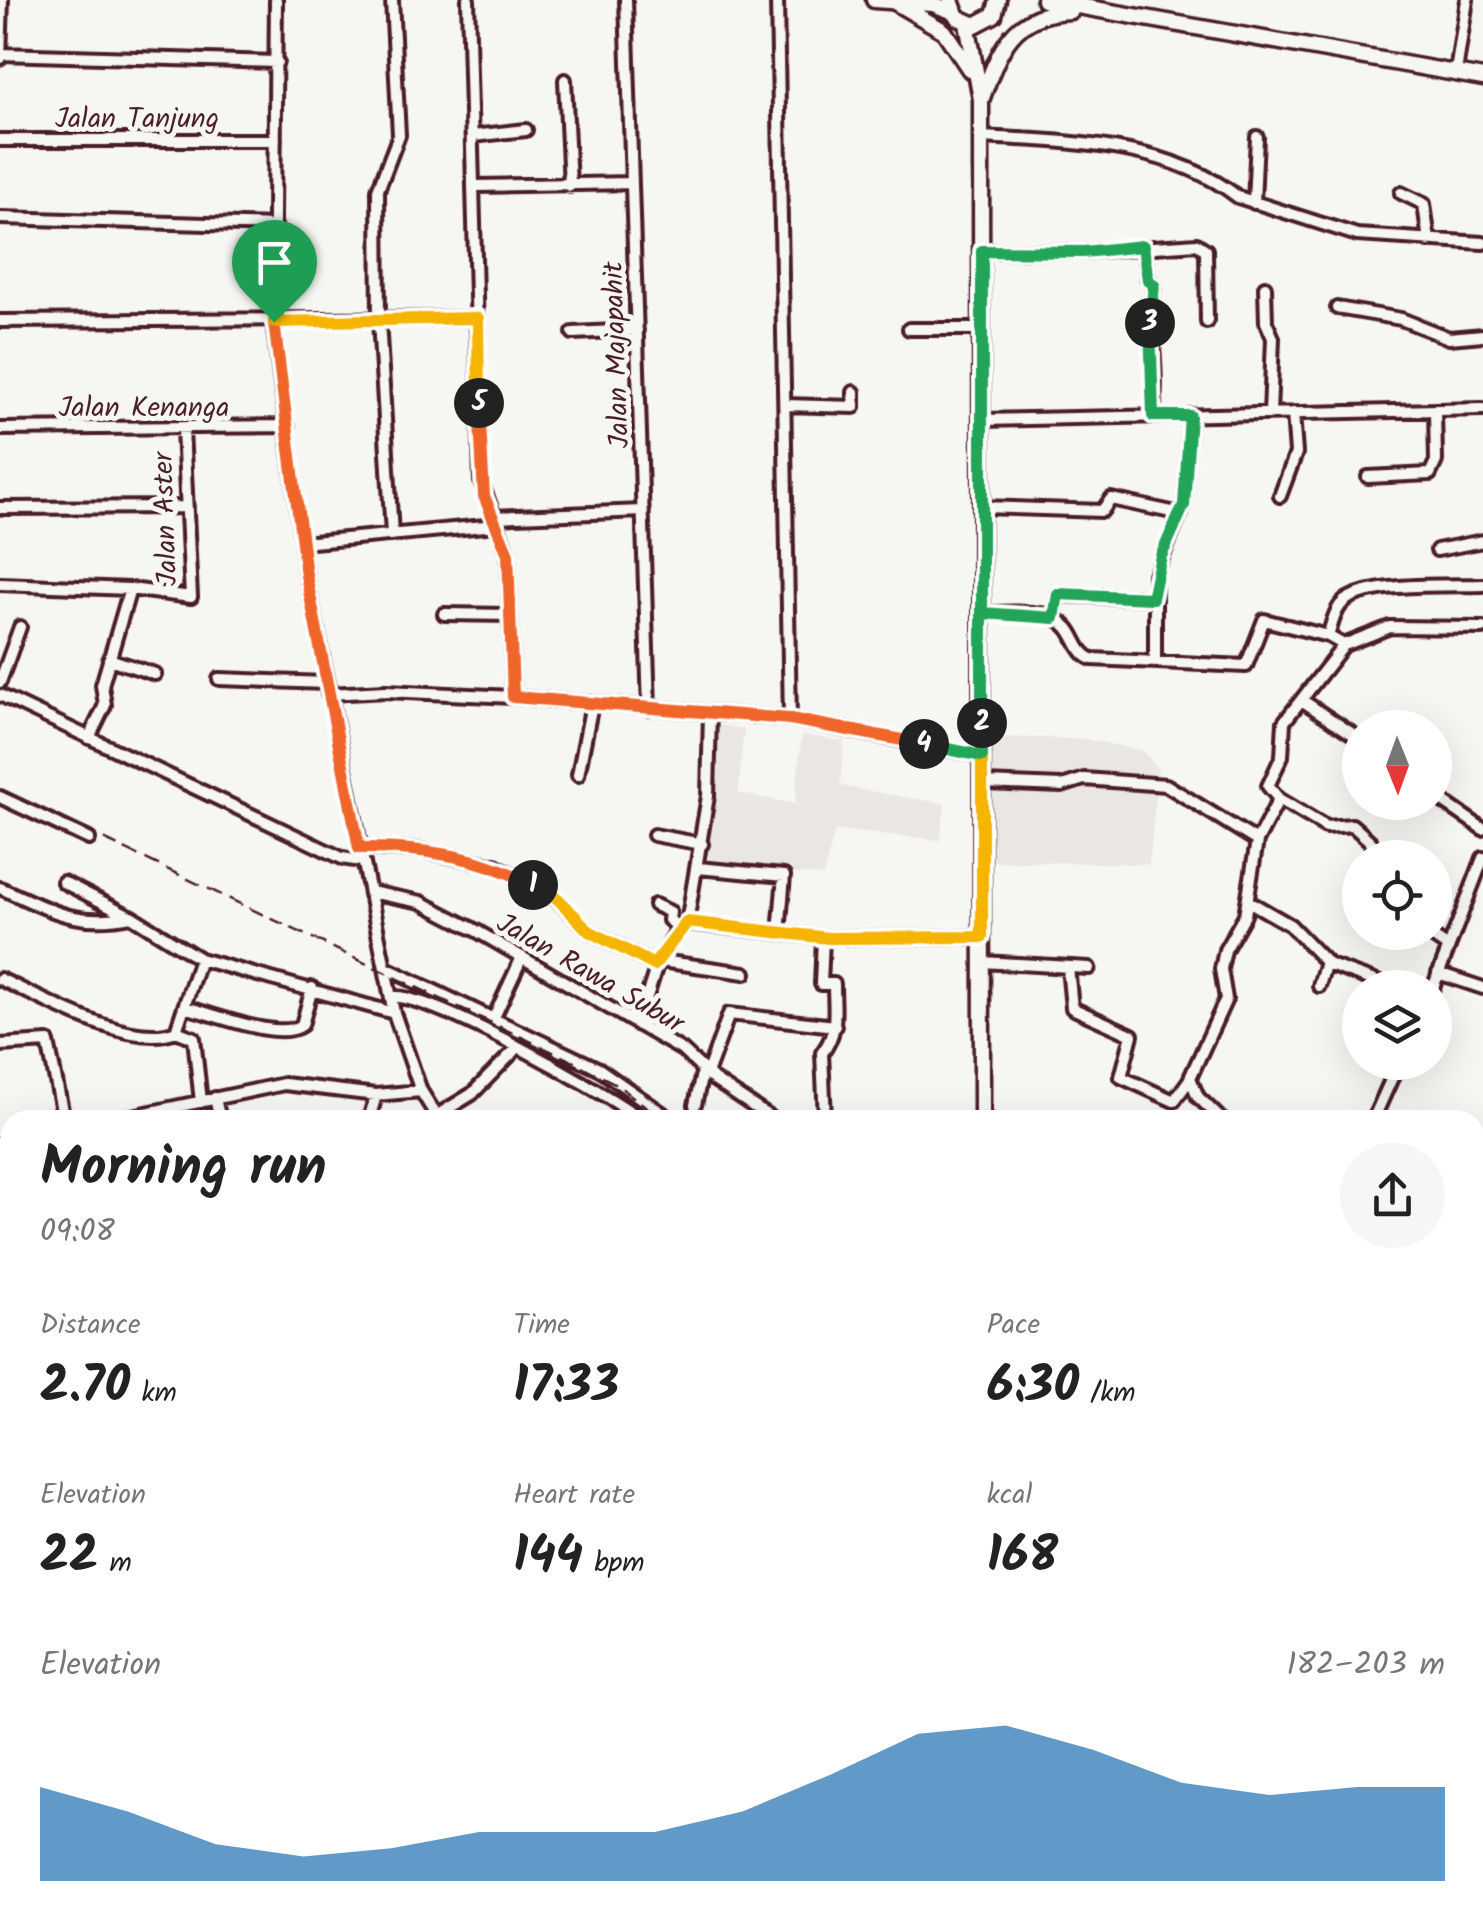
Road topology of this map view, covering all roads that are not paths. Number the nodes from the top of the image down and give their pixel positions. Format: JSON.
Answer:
{"nodes":[{"id":1,"x":2,"y":0,"type":"edge"},
{"id":2,"x":276,"y":0,"type":"edge"},
{"id":3,"x":392,"y":0,"type":"edge"},
{"id":4,"x":468,"y":0,"type":"edge"},
{"id":5,"x":626,"y":0,"type":"edge"},
{"id":6,"x":778,"y":0,"type":"edge"},
{"id":7,"x":874,"y":0,"type":"edge"},
{"id":8,"x":891,"y":0,"type":"edge"},
{"id":9,"x":998,"y":0,"type":"edge"},
{"id":10,"x":1044,"y":0,"type":"edge"},
{"id":11,"x":1468,"y":0,"type":"edge"},
{"id":12,"x":953,"y":6,"type":"edge"},
{"id":13,"x":1099,"y":10,"type":"junction"},
{"id":14,"x":968,"y":24,"type":"junction"},
{"id":15,"x":0,"y":56,"type":"edge"},
{"id":16,"x":277,"y":62,"type":"junction"},
{"id":17,"x":1456,"y":72,"type":"junction"},
{"id":18,"x":1483,"y":78,"type":"edge"},
{"id":19,"x":566,"y":80,"type":"dead end"},
{"id":20,"x":980,"y":94,"type":"junction"},
{"id":21,"x":526,"y":130,"type":"dead end"},
{"id":22,"x":473,"y":136,"type":"junction"},
{"id":23,"x":981,"y":136,"type":"junction"},
{"id":24,"x":1257,"y":138,"type":"dead end"},
{"id":25,"x":0,"y":140,"type":"edge"},
{"id":26,"x":275,"y":140,"type":"junction"},
{"id":27,"x":632,"y":183,"type":"junction"},
{"id":28,"x":476,"y":186,"type":"junction"},
{"id":29,"x":570,"y":186,"type":"junction"},
{"id":30,"x":1401,"y":192,"type":"dead end"},
{"id":31,"x":1254,"y":203,"type":"junction"},
{"id":32,"x":0,"y":218,"type":"edge"},
{"id":33,"x":275,"y":226,"type":"junction"},
{"id":34,"x":1429,"y":240,"type":"junction"},
{"id":35,"x":1483,"y":243,"type":"edge"},
{"id":36,"x":1143,"y":246,"type":"junction"},
{"id":37,"x":982,"y":251,"type":"junction"},
{"id":38,"x":1266,"y":287,"type":"dead end"},
{"id":39,"x":1337,"y":308,"type":"dead end"},
{"id":40,"x":478,"y":318,"type":"junction"},
{"id":41,"x":379,"y":320,"type":"junction"},
{"id":42,"x":0,"y":322,"type":"edge"},
{"id":43,"x":274,"y":322,"type":"junction"},
{"id":44,"x":1206,"y":322,"type":"dead end"},
{"id":45,"x":909,"y":329,"type":"dead end"},
{"id":46,"x":637,"y":330,"type":"junction"},
{"id":47,"x":982,"y":330,"type":"junction"},
{"id":48,"x":573,"y":332,"type":"dead end"},
{"id":49,"x":1483,"y":335,"type":"edge"},
{"id":50,"x":854,"y":392,"type":"dead end"},
{"id":51,"x":784,"y":405,"type":"junction"},
{"id":52,"x":1483,"y":408,"type":"edge"},
{"id":53,"x":1436,"y":410,"type":"junction"},
{"id":54,"x":1294,"y":413,"type":"junction"},
{"id":55,"x":1270,"y":414,"type":"junction"},
{"id":56,"x":1153,"y":416,"type":"junction"},
{"id":57,"x":1190,"y":416,"type":"junction"},
{"id":58,"x":982,"y":420,"type":"junction"},
{"id":59,"x":288,"y":426,"type":"junction"},
{"id":60,"x":184,"y":429,"type":"junction"},
{"id":61,"x":0,"y":430,"type":"edge"},
{"id":62,"x":1368,"y":476,"type":"dead end"},
{"id":63,"x":1280,"y":496,"type":"dead end"},
{"id":64,"x":187,"y":506,"type":"junction"},
{"id":65,"x":982,"y":507,"type":"junction"},
{"id":66,"x":0,"y":508,"type":"edge"},
{"id":67,"x":643,"y":511,"type":"junction"},
{"id":68,"x":1181,"y":514,"type":"junction"},
{"id":69,"x":495,"y":521,"type":"junction"},
{"id":70,"x":392,"y":535,"type":"junction"},
{"id":71,"x":1483,"y":541,"type":"edge"},
{"id":72,"x":302,"y":543,"type":"junction"},
{"id":73,"x":1437,"y":550,"type":"dead end"},
{"id":74,"x":0,"y":584,"type":"edge"},
{"id":75,"x":1483,"y":586,"type":"edge"},
{"id":76,"x":130,"y":589,"type":"junction"},
{"id":77,"x":1152,"y":598,"type":"junction"},
{"id":78,"x":982,"y":613,"type":"junction"},
{"id":79,"x":444,"y":614,"type":"dead end"},
{"id":80,"x":510,"y":614,"type":"junction"},
{"id":81,"x":1054,"y":618,"type":"junction"},
{"id":82,"x":20,"y":627,"type":"dead end"},
{"id":83,"x":1483,"y":628,"type":"edge"},
{"id":84,"x":1328,"y":636,"type":"junction"},
{"id":85,"x":1344,"y":645,"type":"junction"},
{"id":86,"x":109,"y":659,"type":"junction"},
{"id":87,"x":1155,"y":662,"type":"junction"},
{"id":88,"x":155,"y":674,"type":"dead end"},
{"id":89,"x":219,"y":680,"type":"dead end"},
{"id":90,"x":0,"y":682,"type":"edge"},
{"id":91,"x":327,"y":688,"type":"junction"},
{"id":92,"x":0,"y":695,"type":"edge"},
{"id":93,"x":513,"y":697,"type":"junction"},
{"id":94,"x":1303,"y":701,"type":"junction"},
{"id":95,"x":592,"y":704,"type":"junction"},
{"id":96,"x":649,"y":709,"type":"junction"},
{"id":97,"x":710,"y":713,"type":"junction"},
{"id":98,"x":790,"y":719,"type":"junction"},
{"id":99,"x":1342,"y":727,"type":"edge"},
{"id":100,"x":90,"y":738,"type":"junction"},
{"id":101,"x":982,"y":756,"type":"junction"},
{"id":102,"x":578,"y":775,"type":"dead end"},
{"id":103,"x":984,"y":783,"type":"junction"},
{"id":104,"x":0,"y":797,"type":"edge"},
{"id":105,"x":1279,"y":800,"type":"junction"},
{"id":106,"x":1452,"y":808,"type":"edge"},
{"id":107,"x":1483,"y":829,"type":"edge"},
{"id":108,"x":654,"y":835,"type":"dead end"},
{"id":109,"x":89,"y":839,"type":"dead end"},
{"id":110,"x":1369,"y":840,"type":"edge"},
{"id":111,"x":1257,"y":841,"type":"junction"},
{"id":112,"x":702,"y":844,"type":"junction"},
{"id":113,"x":360,"y":854,"type":"junction"},
{"id":114,"x":1483,"y":858,"type":"edge"},
{"id":115,"x":698,"y":868,"type":"junction"},
{"id":116,"x":63,"y":882,"type":"dead end"},
{"id":117,"x":0,"y":888,"type":"edge"},
{"id":118,"x":370,"y":892,"type":"junction"},
{"id":119,"x":1248,"y":901,"type":"junction"},
{"id":120,"x":655,"y":905,"type":"dead end"},
{"id":121,"x":131,"y":916,"type":"junction"},
{"id":122,"x":684,"y":925,"type":"junction"},
{"id":123,"x":779,"y":933,"type":"junction"},
{"id":124,"x":982,"y":937,"type":"junction"},
{"id":125,"x":1452,"y":937,"type":"edge"},
{"id":126,"x":823,"y":938,"type":"junction"},
{"id":127,"x":200,"y":958,"type":"junction"},
{"id":128,"x":522,"y":958,"type":"junction"},
{"id":129,"x":982,"y":962,"type":"junction"},
{"id":130,"x":659,"y":963,"type":"junction"},
{"id":131,"x":1327,"y":964,"type":"junction"},
{"id":132,"x":1068,"y":966,"type":"junction"},
{"id":133,"x":386,"y":968,"type":"junction"},
{"id":134,"x":1090,"y":968,"type":"dead end"},
{"id":135,"x":1344,"y":970,"type":"edge"},
{"id":136,"x":744,"y":973,"type":"dead end"},
{"id":137,"x":1452,"y":978,"type":"edge"},
{"id":138,"x":0,"y":979,"type":"edge"},
{"id":139,"x":1319,"y":986,"type":"dead end"},
{"id":140,"x":312,"y":988,"type":"junction"},
{"id":141,"x":1483,"y":988,"type":"edge"},
{"id":142,"x":391,"y":997,"type":"junction"},
{"id":143,"x":184,"y":1008,"type":"junction"},
{"id":144,"x":496,"y":1012,"type":"dead end"},
{"id":145,"x":394,"y":1013,"type":"junction"},
{"id":146,"x":638,"y":1025,"type":"junction"},
{"id":147,"x":835,"y":1026,"type":"junction"},
{"id":148,"x":176,"y":1031,"type":"junction"},
{"id":149,"x":0,"y":1045,"type":"edge"},
{"id":150,"x":518,"y":1047,"type":"junction"},
{"id":151,"x":705,"y":1071,"type":"junction"},
{"id":152,"x":1190,"y":1078,"type":"junction"},
{"id":153,"x":1391,"y":1080,"type":"edge"},
{"id":154,"x":421,"y":1091,"type":"junction"},
{"id":155,"x":376,"y":1095,"type":"junction"},
{"id":156,"x":216,"y":1098,"type":"junction"},
{"id":157,"x":202,"y":1102,"type":"junction"},
{"id":158,"x":695,"y":1105,"type":"dead end"},
{"id":159,"x":62,"y":1110,"type":"edge"},
{"id":160,"x":162,"y":1110,"type":"edge"},
{"id":161,"x":218,"y":1110,"type":"edge"},
{"id":162,"x":372,"y":1110,"type":"edge"},
{"id":163,"x":433,"y":1110,"type":"edge"},
{"id":164,"x":449,"y":1110,"type":"edge"},
{"id":165,"x":625,"y":1110,"type":"edge"},
{"id":166,"x":658,"y":1110,"type":"edge"},
{"id":167,"x":760,"y":1110,"type":"edge"},
{"id":168,"x":825,"y":1110,"type":"edge"},
{"id":169,"x":982,"y":1110,"type":"edge"},
{"id":170,"x":1211,"y":1110,"type":"edge"},
{"id":171,"x":1377,"y":1110,"type":"edge"}],
"edges":[{"from":1,"to":15,"type":"street"},
{"from":2,"to":16,"type":"street"},
{"from":3,"to":41,"type":"street"},
{"from":4,"to":22,"type":"street"},
{"from":5,"to":27,"type":"street","name":"Jalan Majapahit"},
{"from":6,"to":51,"type":"street"},
{"from":7,"to":8,"type":"main road"},
{"from":8,"to":12,"type":"main road"},
{"from":8,"to":20,"type":"main road"},
{"from":9,"to":14,"type":"main road"},
{"from":10,"to":13,"type":"main road"},
{"from":11,"to":17,"type":"street"},
{"from":12,"to":14,"type":"main road"},
{"from":13,"to":17,"type":"main road"},
{"from":13,"to":20,"type":"main road"},
{"from":14,"to":20,"type":"main road"},
{"from":15,"to":16,"type":"street"},
{"from":16,"to":26,"type":"street"},
{"from":17,"to":18,"type":"main road"},
{"from":19,"to":29,"type":"street"},
{"from":20,"to":23,"type":"main road"},
{"from":21,"to":22,"type":"street"},
{"from":22,"to":28,"type":"street"},
{"from":23,"to":31,"type":"street"},
{"from":23,"to":37,"type":"main road"},
{"from":24,"to":31,"type":"street"},
{"from":25,"to":26,"type":"street","name":"Jalan Tanjung"},
{"from":26,"to":33,"type":"street"},
{"from":27,"to":29,"type":"street"},
{"from":27,"to":46,"type":"street","name":"Jalan Majapahit"},
{"from":28,"to":29,"type":"street"},
{"from":28,"to":40,"type":"street"},
{"from":30,"to":34,"type":"street"},
{"from":31,"to":34,"type":"street"},
{"from":32,"to":33,"type":"street"},
{"from":33,"to":43,"type":"street"},
{"from":34,"to":35,"type":"street"},
{"from":36,"to":37,"type":"street"},
{"from":36,"to":44,"type":"street"},
{"from":36,"to":56,"type":"street"},
{"from":37,"to":47,"type":"main road"},
{"from":38,"to":55,"type":"street"},
{"from":39,"to":49,"type":"street"},
{"from":40,"to":41,"type":"street"},
{"from":40,"to":69,"type":"street"},
{"from":41,"to":43,"type":"street"},
{"from":41,"to":70,"type":"street"},
{"from":42,"to":43,"type":"street"},
{"from":43,"to":59,"type":"street"},
{"from":45,"to":47,"type":"street"},
{"from":46,"to":48,"type":"street"},
{"from":46,"to":67,"type":"street","name":"Jalan Majapahit"},
{"from":47,"to":58,"type":"main road"},
{"from":50,"to":51,"type":"street"},
{"from":51,"to":98,"type":"street"},
{"from":52,"to":53,"type":"street"},
{"from":53,"to":54,"type":"street"},
{"from":53,"to":62,"type":"street"},
{"from":54,"to":55,"type":"street"},
{"from":54,"to":63,"type":"street"},
{"from":55,"to":57,"type":"street"},
{"from":56,"to":57,"type":"street"},
{"from":56,"to":58,"type":"street"},
{"from":57,"to":68,"type":"street"},
{"from":58,"to":65,"type":"main road"},
{"from":59,"to":60,"type":"street","name":"Jalan Kenanga"},
{"from":59,"to":72,"type":"street"},
{"from":60,"to":61,"type":"street","name":"Jalan Kenanga"},
{"from":60,"to":64,"type":"street","name":"Jalan Aster"},
{"from":64,"to":66,"type":"street"},
{"from":64,"to":76,"type":"street","name":"Jalan Aster"},
{"from":65,"to":68,"type":"street"},
{"from":65,"to":78,"type":"main road"},
{"from":67,"to":69,"type":"street"},
{"from":67,"to":96,"type":"street","name":"Jalan Majapahit"},
{"from":68,"to":77,"type":"street"},
{"from":69,"to":70,"type":"street"},
{"from":69,"to":80,"type":"street"},
{"from":70,"to":72,"type":"street"},
{"from":71,"to":73,"type":"street"},
{"from":72,"to":91,"type":"street"},
{"from":74,"to":76,"type":"street","name":"Jalan Aster"},
{"from":75,"to":84,"type":"street"},
{"from":76,"to":86,"type":"street"},
{"from":77,"to":81,"type":"street"},
{"from":77,"to":87,"type":"street"},
{"from":78,"to":81,"type":"street"},
{"from":78,"to":101,"type":"main road"},
{"from":79,"to":80,"type":"street"},
{"from":80,"to":93,"type":"street"},
{"from":81,"to":87,"type":"street"},
{"from":82,"to":90,"type":"street"},
{"from":83,"to":85,"type":"street"},
{"from":84,"to":85,"type":"street"},
{"from":84,"to":87,"type":"street"},
{"from":85,"to":94,"type":"street"},
{"from":86,"to":88,"type":"street"},
{"from":86,"to":100,"type":"street"},
{"from":89,"to":91,"type":"street"},
{"from":91,"to":93,"type":"street"},
{"from":91,"to":113,"type":"street"},
{"from":92,"to":100,"type":"street","name":"Jalan Rawa Subur"},
{"from":93,"to":95,"type":"street"},
{"from":94,"to":99,"type":"street"},
{"from":94,"to":105,"type":"street"},
{"from":95,"to":96,"type":"street"},
{"from":95,"to":102,"type":"street"},
{"from":96,"to":97,"type":"street"},
{"from":97,"to":98,"type":"street"},
{"from":97,"to":112,"type":"street"},
{"from":98,"to":101,"type":"street"},
{"from":100,"to":113,"type":"street","name":"Jalan Rawa Subur"},
{"from":101,"to":103,"type":"main road"},
{"from":103,"to":111,"type":"street"},
{"from":103,"to":124,"type":"main road"},
{"from":104,"to":109,"type":"street"},
{"from":105,"to":110,"type":"street"},
{"from":105,"to":111,"type":"street"},
{"from":106,"to":107,"type":"street"},
{"from":108,"to":112,"type":"street"},
{"from":111,"to":119,"type":"street"},
{"from":112,"to":115,"type":"street"},
{"from":113,"to":118,"type":"street"},
{"from":113,"to":130,"type":"street","name":"Jalan Rawa Subur"},
{"from":114,"to":125,"type":"street"},
{"from":115,"to":122,"type":"street"},
{"from":115,"to":123,"type":"street"},
{"from":116,"to":121,"type":"street"},
{"from":117,"to":121,"type":"street"},
{"from":118,"to":128,"type":"street","name":"Jalan Rawa Subur"},
{"from":118,"to":133,"type":"street"},
{"from":119,"to":131,"type":"street"},
{"from":119,"to":152,"type":"street"},
{"from":120,"to":122,"type":"street"},
{"from":121,"to":127,"type":"street"},
{"from":122,"to":123,"type":"street"},
{"from":122,"to":130,"type":"street"},
{"from":123,"to":126,"type":"street"},
{"from":124,"to":126,"type":"street"},
{"from":124,"to":129,"type":"main road"},
{"from":126,"to":147,"type":"street"},
{"from":127,"to":140,"type":"street"},
{"from":127,"to":143,"type":"street"},
{"from":128,"to":144,"type":"street"},
{"from":128,"to":146,"type":"street","name":"Jalan Rawa Subur"},
{"from":129,"to":132,"type":"street"},
{"from":129,"to":169,"type":"main road"},
{"from":130,"to":136,"type":"street","name":"Jalan Rawa Subur"},
{"from":130,"to":146,"type":"street"},
{"from":131,"to":135,"type":"street"},
{"from":131,"to":139,"type":"street"},
{"from":132,"to":134,"type":"street"},
{"from":132,"to":152,"type":"street"},
{"from":133,"to":142,"type":"street"},
{"from":133,"to":166,"type":"street"},
{"from":137,"to":141,"type":"street"},
{"from":138,"to":148,"type":"street"},
{"from":140,"to":143,"type":"street"},
{"from":140,"to":145,"type":"street"},
{"from":142,"to":145,"type":"street"},
{"from":142,"to":150,"type":"street"},
{"from":143,"to":148,"type":"street"},
{"from":145,"to":154,"type":"street"},
{"from":146,"to":151,"type":"street","name":"Jalan Rawa Subur"},
{"from":147,"to":151,"type":"street"},
{"from":147,"to":168,"type":"street"},
{"from":148,"to":157,"type":"street"},
{"from":149,"to":159,"type":"street"},
{"from":150,"to":164,"type":"street"},
{"from":150,"to":165,"type":"street"},
{"from":151,"to":158,"type":"street"},
{"from":151,"to":167,"type":"street","name":"Jalan Rawa Subur"},
{"from":152,"to":170,"type":"street"},
{"from":153,"to":171,"type":"street"},
{"from":154,"to":155,"type":"street"},
{"from":154,"to":163,"type":"street"},
{"from":155,"to":156,"type":"street"},
{"from":155,"to":162,"type":"street"},
{"from":156,"to":157,"type":"street"},
{"from":156,"to":161,"type":"street"},
{"from":157,"to":160,"type":"street"}]}
